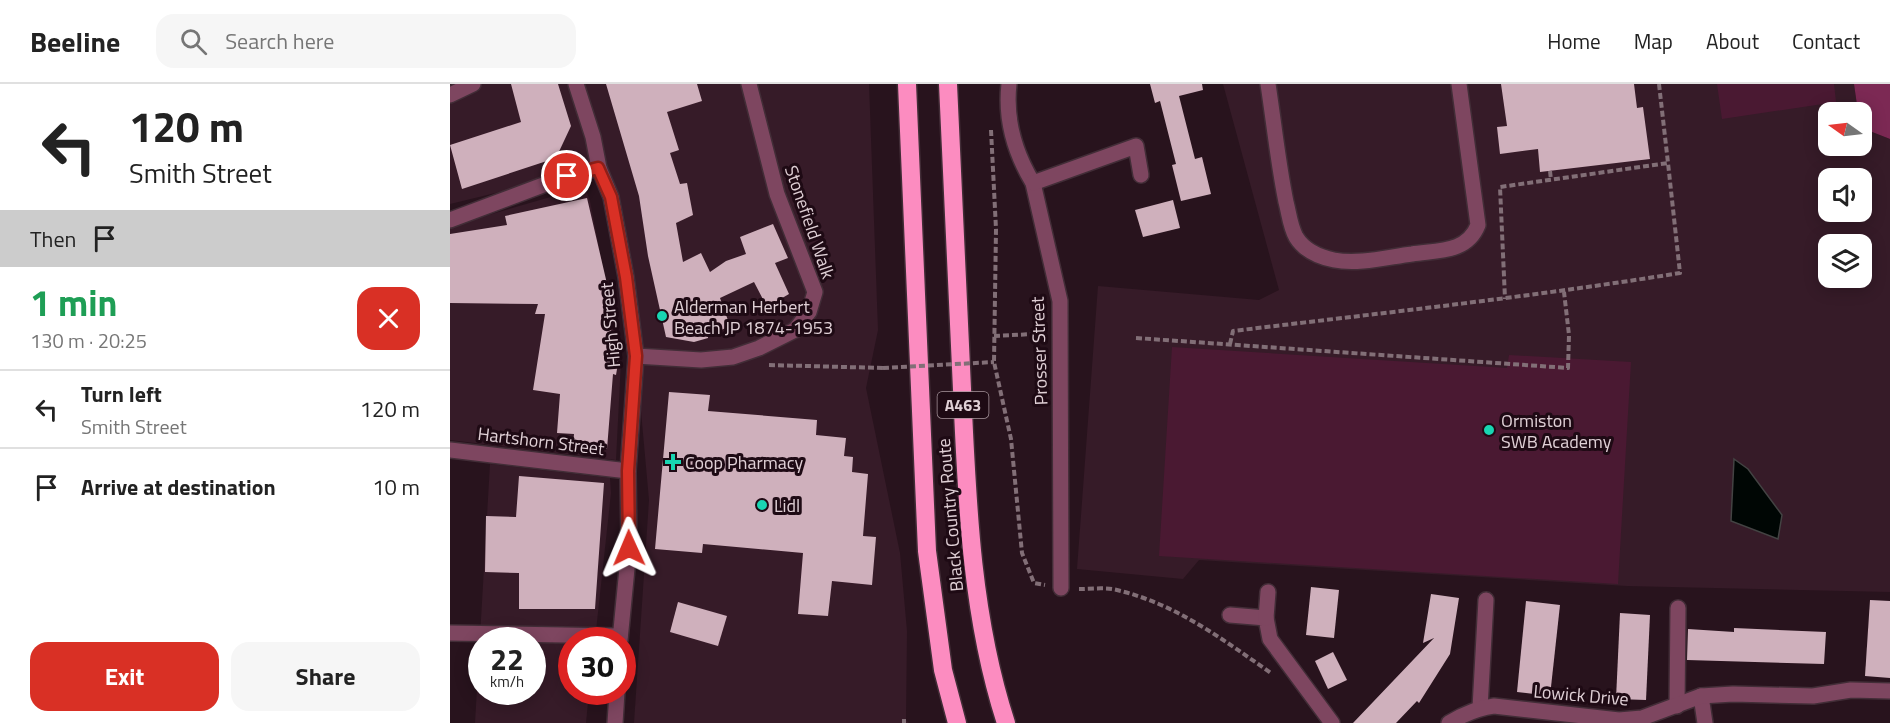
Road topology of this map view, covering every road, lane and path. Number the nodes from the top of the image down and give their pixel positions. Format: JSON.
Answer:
{"nodes":[{"id":1,"x":576,"y":84,"type":"edge"},
{"id":2,"x":749,"y":84,"type":"edge"},
{"id":3,"x":906,"y":84,"type":"edge"},
{"id":4,"x":916,"y":84,"type":"edge"},
{"id":5,"x":948,"y":84,"type":"edge"},
{"id":6,"x":1009,"y":84,"type":"edge"},
{"id":7,"x":1268,"y":84,"type":"edge"},
{"id":8,"x":1460,"y":84,"type":"edge"},
{"id":9,"x":1659,"y":84,"type":"edge"},
{"id":10,"x":908,"y":116,"type":"junction"},
{"id":11,"x":991,"y":123,"type":"dead end"},
{"id":12,"x":1621,"y":163,"type":"dead end"},
{"id":13,"x":1668,"y":163,"type":"junction"},
{"id":14,"x":598,"y":168,"type":"junction"},
{"id":15,"x":1624,"y":170,"type":"junction"},
{"id":16,"x":1550,"y":171,"type":"dead end"},
{"id":17,"x":1141,"y":175,"type":"dead end"},
{"id":18,"x":1551,"y":180,"type":"junction"},
{"id":19,"x":1033,"y":183,"type":"junction"},
{"id":20,"x":450,"y":220,"type":"edge"},
{"id":21,"x":1564,"y":292,"type":"junction"},
{"id":22,"x":1505,"y":299,"type":"junction"},
{"id":23,"x":1034,"y":334,"type":"dead end"},
{"id":24,"x":994,"y":336,"type":"junction"},
{"id":25,"x":1136,"y":338,"type":"dead end"},
{"id":26,"x":1230,"y":344,"type":"junction"},
{"id":27,"x":636,"y":356,"type":"junction"},
{"id":28,"x":994,"y":362,"type":"junction"},
{"id":29,"x":769,"y":365,"type":"dead end"},
{"id":30,"x":450,"y":450,"type":"edge"},
{"id":31,"x":628,"y":471,"type":"junction"},
{"id":32,"x":1061,"y":588,"type":"junction"},
{"id":33,"x":1268,"y":592,"type":"dead end"},
{"id":34,"x":1486,"y":600,"type":"dead end"},
{"id":35,"x":1678,"y":608,"type":"dead end"},
{"id":36,"x":1230,"y":615,"type":"dead end"},
{"id":37,"x":1266,"y":618,"type":"junction"},
{"id":38,"x":621,"y":627,"type":"edge"},
{"id":39,"x":450,"y":633,"type":"edge"},
{"id":40,"x":558,"y":636,"type":"edge"},
{"id":41,"x":1272,"y":674,"type":"dead end"},
{"id":42,"x":1890,"y":691,"type":"edge"},
{"id":43,"x":1701,"y":696,"type":"junction"},
{"id":44,"x":616,"y":705,"type":"edge"},
{"id":45,"x":1677,"y":706,"type":"junction"},
{"id":46,"x":1480,"y":708,"type":"junction"},
{"id":47,"x":615,"y":723,"type":"edge"},
{"id":48,"x":957,"y":723,"type":"edge"},
{"id":49,"x":1006,"y":723,"type":"edge"},
{"id":50,"x":1332,"y":723,"type":"edge"},
{"id":51,"x":1449,"y":723,"type":"edge"},
{"id":52,"x":1705,"y":723,"type":"edge"}],
"edges":[{"from":1,"to":14,"type":"street","name":"High Street"},
{"from":2,"to":27,"type":"street","name":"Stonefield Walk"},
{"from":3,"to":10,"type":"highway","name":"Black Country Route","number":"A463"},
{"from":4,"to":10,"type":"street"},
{"from":5,"to":49,"type":"highway","name":"Black Country Route","number":"A463"},
{"from":6,"to":19,"type":"street","name":"Prosser Street"},
{"from":7,"to":8,"type":"street"},
{"from":9,"to":13,"type":"path"},
{"from":10,"to":48,"type":"highway","name":"Black Country Route","number":"A463"},
{"from":11,"to":24,"type":"path"},
{"from":12,"to":15,"type":"path"},
{"from":13,"to":15,"type":"path"},
{"from":13,"to":21,"type":"path"},
{"from":14,"to":20,"type":"street"},
{"from":14,"to":27,"type":"street","name":"High Street"},
{"from":15,"to":18,"type":"path"},
{"from":16,"to":18,"type":"path"},
{"from":17,"to":19,"type":"street"},
{"from":18,"to":22,"type":"path"},
{"from":19,"to":32,"type":"street","name":"Prosser Street"},
{"from":21,"to":22,"type":"path"},
{"from":21,"to":26,"type":"path"},
{"from":22,"to":26,"type":"path"},
{"from":23,"to":24,"type":"path"},
{"from":24,"to":28,"type":"path"},
{"from":25,"to":26,"type":"path"},
{"from":27,"to":31,"type":"street","name":"High Street"},
{"from":28,"to":29,"type":"path","bridge":true},
{"from":28,"to":32,"type":"path"},
{"from":30,"to":31,"type":"street","name":"Hartshorn Street"},
{"from":31,"to":38,"type":"street","name":"High Street"},
{"from":32,"to":41,"type":"path"},
{"from":33,"to":37,"type":"street"},
{"from":34,"to":46,"type":"street"},
{"from":35,"to":45,"type":"street"},
{"from":36,"to":37,"type":"street"},
{"from":37,"to":50,"type":"street"},
{"from":39,"to":40,"type":"street"},
{"from":42,"to":43,"type":"street","name":"Lowick Drive"},
{"from":43,"to":45,"type":"street","name":"Lowick Drive"},
{"from":43,"to":52,"type":"street"},
{"from":44,"to":47,"type":"street"},
{"from":45,"to":46,"type":"street","name":"Lowick Drive"},
{"from":46,"to":51,"type":"street","name":"Lowick Drive"}]}
